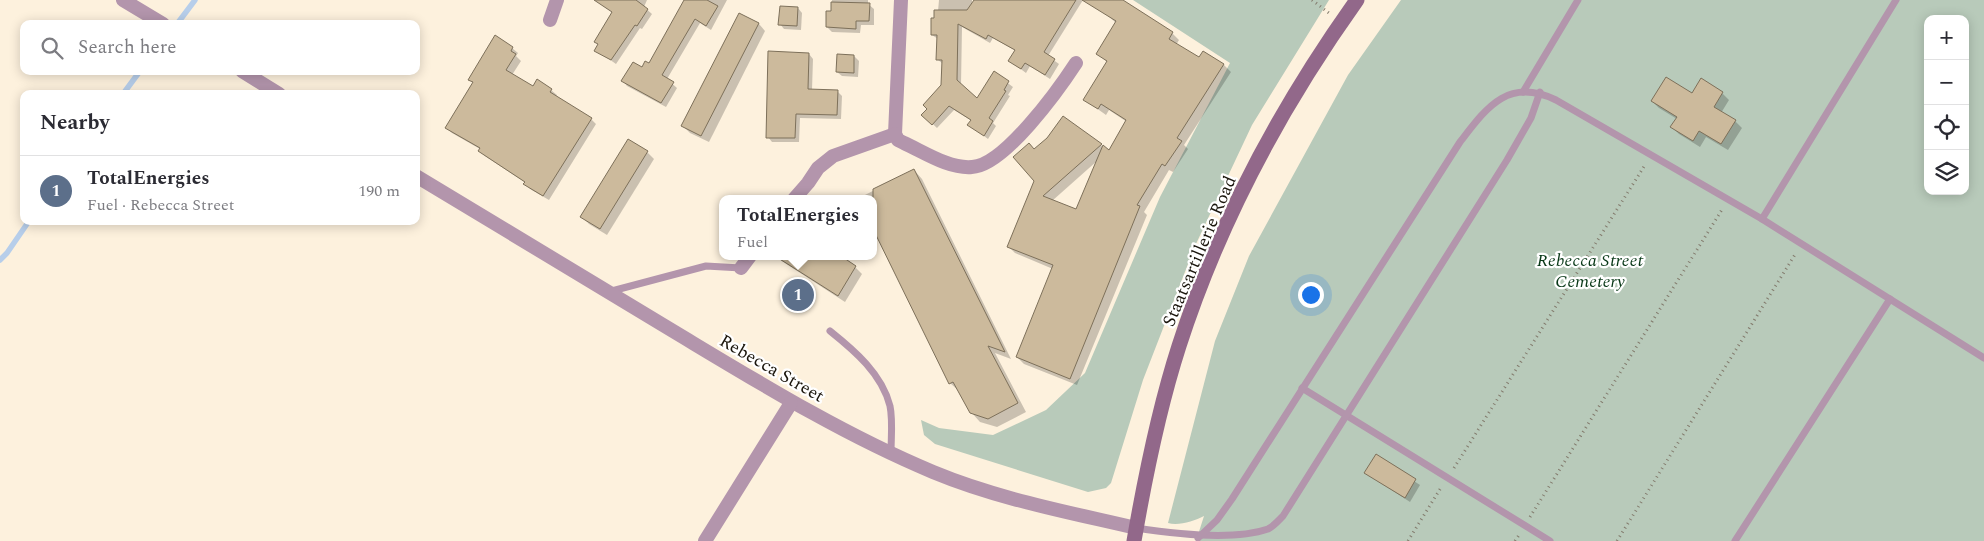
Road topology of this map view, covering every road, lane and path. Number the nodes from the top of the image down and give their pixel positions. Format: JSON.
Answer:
{"nodes":[{"id":1,"x":557,"y":0,"type":"edge"},
{"id":2,"x":901,"y":0,"type":"edge"},
{"id":3,"x":1312,"y":0,"type":"edge"},
{"id":4,"x":1357,"y":0,"type":"edge"},
{"id":5,"x":1578,"y":0,"type":"edge"},
{"id":6,"x":1896,"y":0,"type":"edge"},
{"id":7,"x":128,"y":3,"type":"edge"},
{"id":8,"x":1330,"y":14,"type":"dead end"},
{"id":9,"x":156,"y":20,"type":"edge"},
{"id":10,"x":550,"y":20,"type":"dead end"},
{"id":11,"x":1076,"y":63,"type":"dead end"},
{"id":12,"x":248,"y":75,"type":"edge"},
{"id":13,"x":273,"y":90,"type":"edge"},
{"id":14,"x":1523,"y":92,"type":"junction"},
{"id":15,"x":1540,"y":92,"type":"junction"},
{"id":16,"x":896,"y":134,"type":"junction"},
{"id":17,"x":1652,"y":154,"type":"junction"},
{"id":18,"x":420,"y":178,"type":"edge"},
{"id":19,"x":798,"y":195,"type":"edge"},
{"id":20,"x":1729,"y":199,"type":"junction"},
{"id":21,"x":1762,"y":219,"type":"junction"},
{"id":22,"x":1802,"y":244,"type":"junction"},
{"id":23,"x":747,"y":260,"type":"edge"},
{"id":24,"x":741,"y":268,"type":"joint"},
{"id":25,"x":608,"y":292,"type":"junction"},
{"id":26,"x":1890,"y":299,"type":"junction"},
{"id":27,"x":830,"y":331,"type":"dead end"},
{"id":28,"x":1984,"y":358,"type":"edge"},
{"id":29,"x":1302,"y":388,"type":"junction"},
{"id":30,"x":791,"y":403,"type":"junction"},
{"id":31,"x":1347,"y":417,"type":"junction"},
{"id":32,"x":892,"y":453,"type":"junction"},
{"id":33,"x":1447,"y":478,"type":"junction"},
{"id":34,"x":1525,"y":526,"type":"junction"},
{"id":35,"x":1135,"y":534,"type":"edge"},
{"id":36,"x":1198,"y":538,"type":"junction"},
{"id":37,"x":705,"y":541,"type":"edge"},
{"id":38,"x":1408,"y":541,"type":"edge"},
{"id":39,"x":1515,"y":541,"type":"edge"},
{"id":40,"x":1550,"y":541,"type":"edge"},
{"id":41,"x":1617,"y":541,"type":"edge"},
{"id":42,"x":1735,"y":541,"type":"edge"}],
"edges":[{"from":1,"to":10,"type":"street"},
{"from":2,"to":16,"type":"street"},
{"from":3,"to":8,"type":"path"},
{"from":4,"to":35,"type":"street","name":"Staatsartillerie Road"},
{"from":5,"to":14,"type":"lane"},
{"from":6,"to":21,"type":"lane"},
{"from":7,"to":9,"type":"street"},
{"from":11,"to":16,"type":"street"},
{"from":12,"to":13,"type":"street"},
{"from":14,"to":15,"type":"lane"},
{"from":14,"to":29,"type":"lane"},
{"from":15,"to":17,"type":"lane"},
{"from":15,"to":31,"type":"lane"},
{"from":16,"to":19,"type":"street"},
{"from":17,"to":20,"type":"lane"},
{"from":17,"to":33,"type":"path"},
{"from":18,"to":25,"type":"street","name":"Rebecca Street"},
{"from":20,"to":21,"type":"lane"},
{"from":20,"to":34,"type":"path"},
{"from":21,"to":22,"type":"lane"},
{"from":22,"to":26,"type":"lane"},
{"from":22,"to":41,"type":"path"},
{"from":23,"to":24,"type":"street"},
{"from":24,"to":25,"type":"lane"},
{"from":25,"to":30,"type":"street","name":"Rebecca Street"},
{"from":26,"to":28,"type":"lane"},
{"from":26,"to":42,"type":"lane"},
{"from":27,"to":32,"type":"lane"},
{"from":29,"to":31,"type":"lane"},
{"from":29,"to":36,"type":"lane"},
{"from":30,"to":32,"type":"street","name":"Rebecca Street"},
{"from":30,"to":37,"type":"street"},
{"from":31,"to":33,"type":"lane"},
{"from":31,"to":36,"type":"lane"},
{"from":32,"to":35,"type":"street","name":"Rebecca Street"},
{"from":33,"to":34,"type":"lane"},
{"from":33,"to":38,"type":"path"},
{"from":34,"to":39,"type":"path"},
{"from":34,"to":40,"type":"lane"},
{"from":35,"to":36,"type":"lane"}]}
